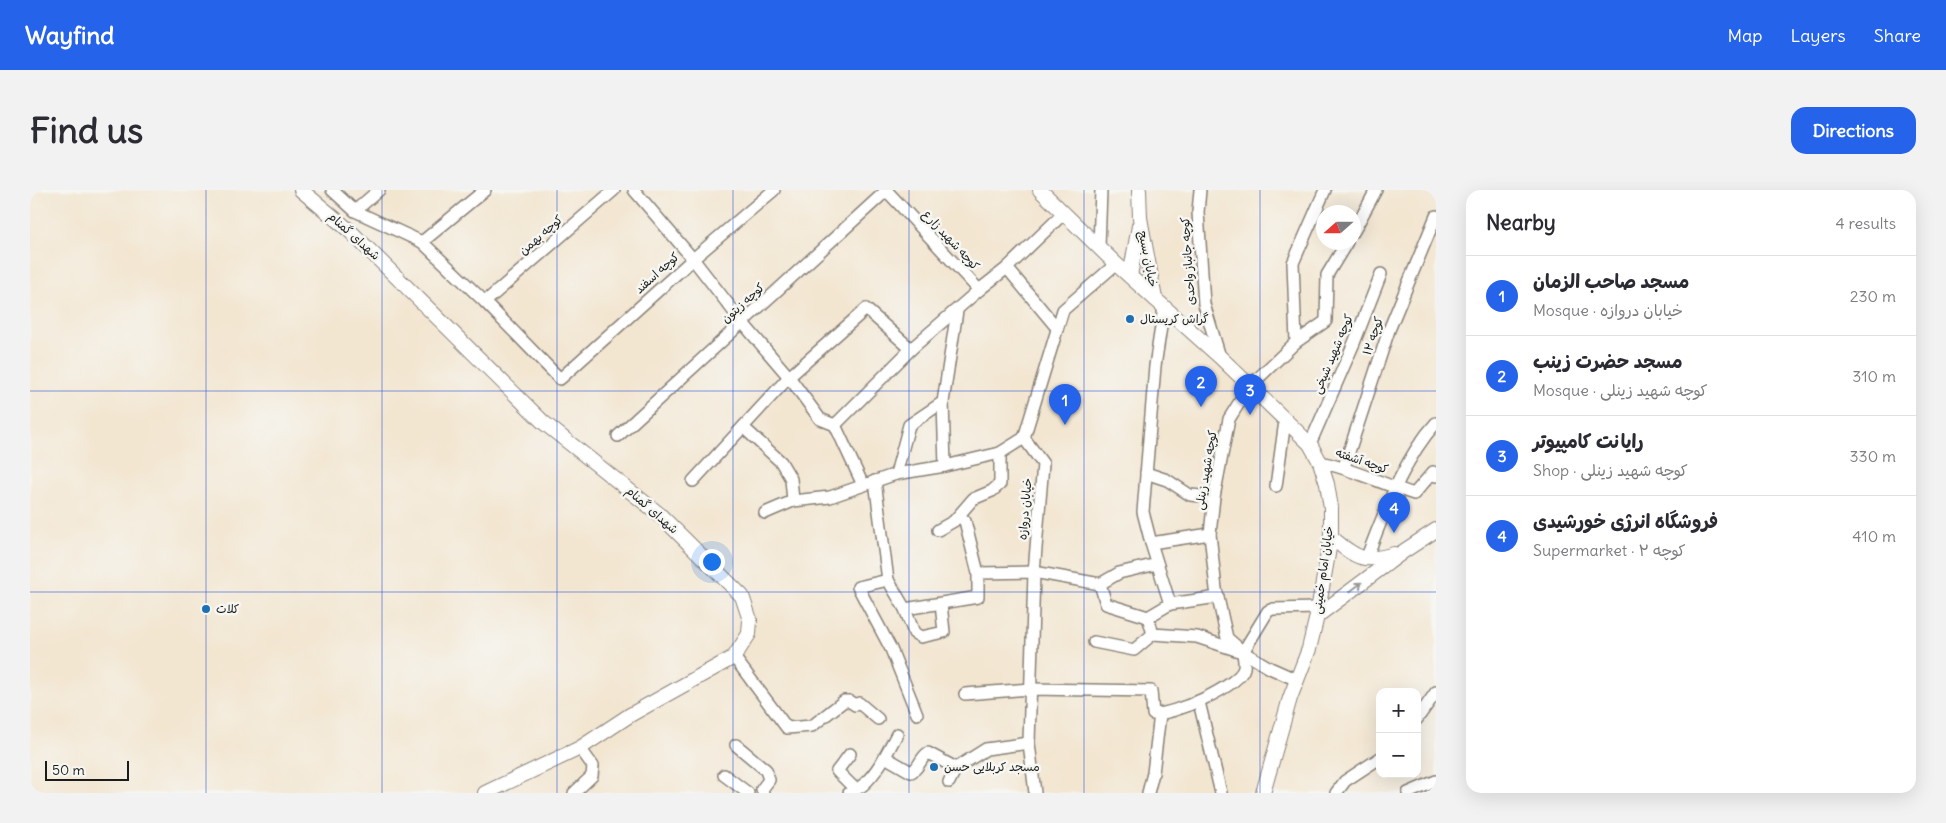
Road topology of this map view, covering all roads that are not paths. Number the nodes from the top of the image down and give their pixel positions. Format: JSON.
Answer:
{"nodes":[{"id":1,"x":301,"y":190,"type":"edge"},
{"id":2,"x":332,"y":190,"type":"edge"},
{"id":3,"x":379,"y":190,"type":"edge"},
{"id":4,"x":486,"y":190,"type":"edge"},
{"id":5,"x":614,"y":190,"type":"edge"},
{"id":6,"x":634,"y":190,"type":"edge"},
{"id":7,"x":774,"y":190,"type":"edge"},
{"id":8,"x":886,"y":190,"type":"edge"},
{"id":9,"x":1040,"y":190,"type":"edge"},
{"id":10,"x":1101,"y":190,"type":"edge"},
{"id":11,"x":1139,"y":190,"type":"edge"},
{"id":12,"x":1200,"y":190,"type":"edge"},
{"id":13,"x":1325,"y":190,"type":"edge"},
{"id":14,"x":1376,"y":190,"type":"edge"},
{"id":15,"x":355,"y":211,"type":"junction"},
{"id":16,"x":1064,"y":213,"type":"junction"},
{"id":17,"x":1436,"y":216,"type":"edge"},
{"id":18,"x":1140,"y":218,"type":"junction"},
{"id":19,"x":1361,"y":218,"type":"edge"},
{"id":20,"x":422,"y":242,"type":"junction"},
{"id":21,"x":1099,"y":246,"type":"junction"},
{"id":22,"x":1342,"y":250,"type":"edge"},
{"id":23,"x":693,"y":259,"type":"junction"},
{"id":24,"x":1116,"y":264,"type":"junction"},
{"id":25,"x":1007,"y":268,"type":"junction"},
{"id":26,"x":1381,"y":274,"type":"dead end"},
{"id":27,"x":1130,"y":276,"type":"junction"},
{"id":28,"x":979,"y":290,"type":"junction"},
{"id":29,"x":486,"y":302,"type":"junction"},
{"id":30,"x":1160,"y":303,"type":"junction"},
{"id":31,"x":956,"y":311,"type":"junction"},
{"id":32,"x":742,"y":322,"type":"junction"},
{"id":33,"x":1057,"y":328,"type":"junction"},
{"id":34,"x":1296,"y":342,"type":"junction"},
{"id":35,"x":911,"y":349,"type":"junction"},
{"id":36,"x":1220,"y":357,"type":"junction"},
{"id":37,"x":789,"y":377,"type":"junction"},
{"id":38,"x":1249,"y":387,"type":"junction"},
{"id":39,"x":943,"y":402,"type":"junction"},
{"id":40,"x":1285,"y":420,"type":"junction"},
{"id":41,"x":1436,"y":423,"type":"edge"},
{"id":42,"x":836,"y":425,"type":"junction"},
{"id":43,"x":743,"y":427,"type":"junction"},
{"id":44,"x":618,"y":436,"type":"dead end"},
{"id":45,"x":1024,"y":438,"type":"junction"},
{"id":46,"x":1310,"y":444,"type":"junction"},
{"id":47,"x":1000,"y":453,"type":"junction"},
{"id":48,"x":1320,"y":462,"type":"junction"},
{"id":49,"x":945,"y":466,"type":"junction"},
{"id":50,"x":1344,"y":467,"type":"junction"},
{"id":51,"x":896,"y":474,"type":"junction"},
{"id":52,"x":1146,"y":474,"type":"junction"},
{"id":53,"x":1436,"y":476,"type":"edge"},
{"id":54,"x":875,"y":480,"type":"junction"},
{"id":55,"x":693,"y":481,"type":"dead end"},
{"id":56,"x":863,"y":485,"type":"junction"},
{"id":57,"x":1276,"y":486,"type":"dead end"},
{"id":58,"x":1394,"y":488,"type":"junction"},
{"id":59,"x":1214,"y":498,"type":"junction"},
{"id":60,"x":793,"y":501,"type":"junction"},
{"id":61,"x":765,"y":512,"type":"dead end"},
{"id":62,"x":959,"y":516,"type":"junction"},
{"id":63,"x":938,"y":530,"type":"dead end"},
{"id":64,"x":1436,"y":530,"type":"edge"},
{"id":65,"x":1210,"y":534,"type":"junction"},
{"id":66,"x":1331,"y":537,"type":"junction"},
{"id":67,"x":1151,"y":543,"type":"junction"},
{"id":68,"x":1404,"y":551,"type":"junction"},
{"id":69,"x":1366,"y":559,"type":"junction"},
{"id":70,"x":1157,"y":564,"type":"junction"},
{"id":71,"x":1034,"y":572,"type":"junction"},
{"id":72,"x":978,"y":573,"type":"junction"},
{"id":73,"x":888,"y":580,"type":"junction"},
{"id":74,"x":1100,"y":584,"type":"junction"},
{"id":75,"x":1218,"y":598,"type":"junction"},
{"id":76,"x":941,"y":604,"type":"junction"},
{"id":77,"x":1170,"y":604,"type":"junction"},
{"id":78,"x":906,"y":609,"type":"junction"},
{"id":79,"x":1318,"y":612,"type":"junction"},
{"id":80,"x":1148,"y":617,"type":"junction"},
{"id":81,"x":1153,"y":634,"type":"junction"},
{"id":82,"x":1094,"y":642,"type":"dead end"},
{"id":83,"x":1243,"y":652,"type":"junction"},
{"id":84,"x":734,"y":657,"type":"junction"},
{"id":85,"x":1297,"y":680,"type":"junction"},
{"id":86,"x":1031,"y":689,"type":"junction"},
{"id":87,"x":1436,"y":692,"type":"edge"},
{"id":88,"x":965,"y":694,"type":"dead end"},
{"id":89,"x":1199,"y":702,"type":"junction"},
{"id":90,"x":1421,"y":713,"type":"edge"},
{"id":91,"x":917,"y":714,"type":"dead end"},
{"id":92,"x":1160,"y":714,"type":"junction"},
{"id":93,"x":878,"y":719,"type":"dead end"},
{"id":94,"x":897,"y":734,"type":"dead end"},
{"id":95,"x":1029,"y":743,"type":"junction"},
{"id":96,"x":736,"y":745,"type":"dead end"},
{"id":97,"x":580,"y":748,"type":"junction"},
{"id":98,"x":850,"y":754,"type":"dead end"},
{"id":99,"x":885,"y":757,"type":"junction"},
{"id":100,"x":1376,"y":761,"type":"edge"},
{"id":101,"x":956,"y":768,"type":"junction"},
{"id":102,"x":724,"y":775,"type":"dead end"},
{"id":103,"x":1436,"y":781,"type":"edge"},
{"id":104,"x":949,"y":782,"type":"dead end"},
{"id":105,"x":852,"y":791,"type":"edge"},
{"id":106,"x":485,"y":793,"type":"edge"},
{"id":107,"x":574,"y":793,"type":"edge"},
{"id":108,"x":748,"y":793,"type":"edge"},
{"id":109,"x":763,"y":793,"type":"edge"},
{"id":110,"x":1035,"y":793,"type":"edge"},
{"id":111,"x":1148,"y":793,"type":"edge"},
{"id":112,"x":1221,"y":793,"type":"edge"},
{"id":113,"x":1263,"y":793,"type":"edge"},
{"id":114,"x":1336,"y":793,"type":"edge"},
{"id":115,"x":1408,"y":793,"type":"edge"}],
"edges":[{"from":1,"to":84,"type":"street","name":"شهدای گمنام"},
{"from":2,"to":15,"type":"street"},
{"from":3,"to":15,"type":"street"},
{"from":4,"to":20,"type":"street"},
{"from":5,"to":29,"type":"street","name":"کوچه بهمن"},
{"from":6,"to":23,"type":"street"},
{"from":7,"to":23,"type":"street","name":"کوچه اسفند"},
{"from":8,"to":28,"type":"street","name":"کوچه شهید زارع"},
{"from":8,"to":32,"type":"street","name":"کوچه زیتون"},
{"from":9,"to":16,"type":"street","name":"خیابان امام خمینی"},
{"from":10,"to":21,"type":"street"},
{"from":11,"to":18,"type":"street","name":"خیابان بسیج"},
{"from":12,"to":36,"type":"street","name":"کوچه جانباز واحدی"},
{"from":13,"to":34,"type":"street"},
{"from":14,"to":19,"type":"street"},
{"from":15,"to":20,"type":"street"},
{"from":16,"to":21,"type":"street","name":"خیابان امام خمینی"},
{"from":16,"to":25,"type":"street","name":"کوچه شهید زارع"},
{"from":17,"to":50,"type":"street","name":"کوچه ۱۲"},
{"from":18,"to":27,"type":"street","name":"خیابان بسیج"},
{"from":18,"to":30,"type":"street","name":"خیابان بسیج"},
{"from":20,"to":29,"type":"street"},
{"from":21,"to":24,"type":"street","name":"خیابان امام خمینی"},
{"from":22,"to":34,"type":"street","name":"کوچه شهید زینلی"},
{"from":23,"to":29,"type":"street","name":"کوچه اسفند"},
{"from":23,"to":32,"type":"street"},
{"from":24,"to":27,"type":"street","name":"خیابان امام خمینی"},
{"from":24,"to":33,"type":"street"},
{"from":25,"to":28,"type":"street","name":"کوچه شهید زارع"},
{"from":25,"to":33,"type":"street"},
{"from":26,"to":46,"type":"street","name":"کوچه شهید شیخی"},
{"from":27,"to":30,"type":"street","name":"خیابان امام خمینی"},
{"from":28,"to":31,"type":"street"},
{"from":30,"to":36,"type":"street","name":"خیابان امام خمینی"},
{"from":30,"to":52,"type":"street"},
{"from":31,"to":35,"type":"street"},
{"from":31,"to":39,"type":"street"},
{"from":32,"to":37,"type":"street"},
{"from":32,"to":44,"type":"street","name":"کوچه زیتون"},
{"from":33,"to":45,"type":"street"},
{"from":34,"to":38,"type":"street","name":"کوچه شهید زینلی"},
{"from":35,"to":37,"type":"street"},
{"from":35,"to":42,"type":"street"},
{"from":36,"to":38,"type":"street","name":"خیابان امام خمینی"},
{"from":37,"to":42,"type":"street"},
{"from":37,"to":43,"type":"street"},
{"from":38,"to":40,"type":"street","name":"خیابان امام خمینی"},
{"from":38,"to":59,"type":"street","name":"کوچه شهید زینلی"},
{"from":39,"to":49,"type":"street"},
{"from":39,"to":51,"type":"street"},
{"from":40,"to":46,"type":"street","name":"خیابان امام خمینی"},
{"from":40,"to":57,"type":"street"},
{"from":41,"to":58,"type":"street"},
{"from":42,"to":56,"type":"street"},
{"from":43,"to":55,"type":"street"},
{"from":43,"to":60,"type":"street"},
{"from":45,"to":47,"type":"street"},
{"from":45,"to":71,"type":"street","name":"خیابان دروازه"},
{"from":46,"to":48,"type":"street","name":"خیابان امام خمینی"},
{"from":47,"to":49,"type":"street"},
{"from":47,"to":62,"type":"street"},
{"from":48,"to":50,"type":"street","name":"کوچه آشفته"},
{"from":48,"to":66,"type":"street","name":"خیابان امام خمینی"},
{"from":49,"to":51,"type":"street"},
{"from":50,"to":58,"type":"street","name":"کوچه آشفته"},
{"from":51,"to":54,"type":"street"},
{"from":52,"to":59,"type":"street"},
{"from":52,"to":67,"type":"street"},
{"from":53,"to":58,"type":"street","name":"کوچه آشفته"},
{"from":54,"to":56,"type":"street"},
{"from":54,"to":73,"type":"street"},
{"from":56,"to":60,"type":"street"},
{"from":58,"to":69,"type":"street"},
{"from":59,"to":65,"type":"street","name":"کوچه شهید زینلی"},
{"from":60,"to":61,"type":"street"},
{"from":62,"to":63,"type":"street"},
{"from":62,"to":72,"type":"street"},
{"from":64,"to":68,"type":"street"},
{"from":65,"to":67,"type":"street"},
{"from":65,"to":75,"type":"street","name":"کوچه شهید زینلی"},
{"from":66,"to":69,"type":"street"},
{"from":66,"to":79,"type":"street","name":"خیابان امام خمینی"},
{"from":67,"to":70,"type":"street"},
{"from":68,"to":69,"type":"street"},
{"from":79,"to":68,"type":"street","one_way":true},
{"from":70,"to":74,"type":"street"},
{"from":70,"to":77,"type":"street"},
{"from":71,"to":72,"type":"street"},
{"from":71,"to":74,"type":"street"},
{"from":71,"to":86,"type":"street","name":"خیابان دروازه"},
{"from":72,"to":76,"type":"street"},
{"from":73,"to":78,"type":"street"},
{"from":73,"to":91,"type":"street"},
{"from":74,"to":80,"type":"street"},
{"from":75,"to":77,"type":"street"},
{"from":75,"to":83,"type":"street","name":"کوچه شهید زینلی"},
{"from":76,"to":78,"type":"street"},
{"from":76,"to":78,"type":"street"},
{"from":77,"to":80,"type":"street"},
{"from":79,"to":83,"type":"street"},
{"from":79,"to":85,"type":"street","name":"خیابان امام خمینی"},
{"from":80,"to":81,"type":"street"},
{"from":81,"to":82,"type":"street"},
{"from":81,"to":83,"type":"street"},
{"from":83,"to":85,"type":"street"},
{"from":83,"to":89,"type":"street"},
{"from":84,"to":93,"type":"street"},
{"from":84,"to":97,"type":"street","name":"شهدای گمنام"},
{"from":85,"to":113,"type":"street","name":"خیابان امام خمینی"},
{"from":86,"to":88,"type":"street"},
{"from":86,"to":92,"type":"street"},
{"from":86,"to":95,"type":"street","name":"خیابان دروازه"},
{"from":87,"to":90,"type":"street"},
{"from":89,"to":92,"type":"street"},
{"from":89,"to":112,"type":"street"},
{"from":92,"to":111,"type":"street"},
{"from":94,"to":99,"type":"street"},
{"from":95,"to":101,"type":"street"},
{"from":95,"to":110,"type":"street","name":"خیابان دروازه"},
{"from":96,"to":109,"type":"street"},
{"from":97,"to":106,"type":"street","name":"شهدای گمنام"},
{"from":97,"to":107,"type":"street"},
{"from":98,"to":105,"type":"street"},
{"from":99,"to":101,"type":"street"},
{"from":99,"to":105,"type":"street"},
{"from":100,"to":114,"type":"street"},
{"from":101,"to":104,"type":"street"},
{"from":102,"to":108,"type":"street"},
{"from":103,"to":115,"type":"street"}]}
